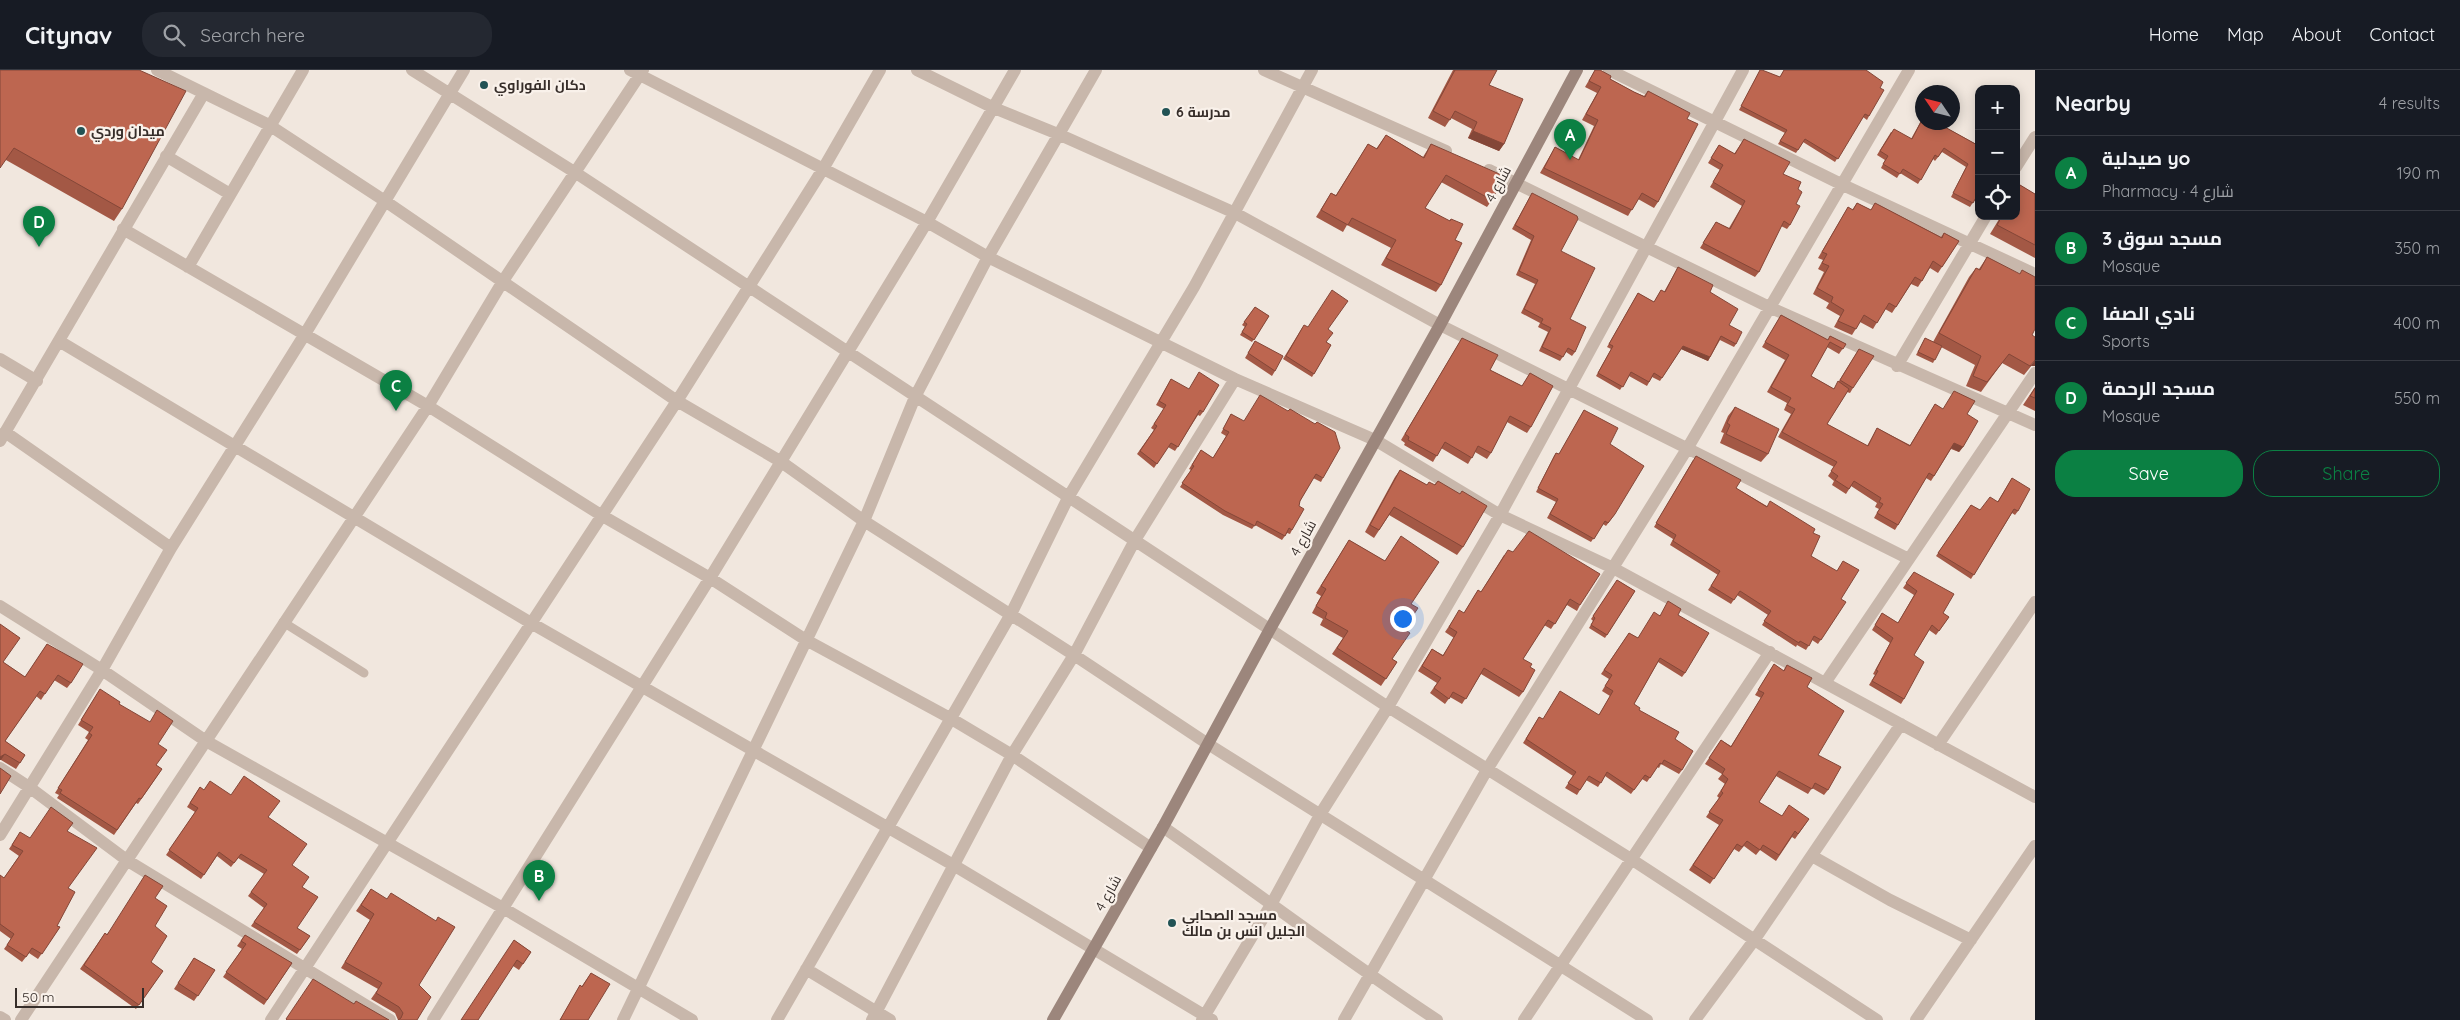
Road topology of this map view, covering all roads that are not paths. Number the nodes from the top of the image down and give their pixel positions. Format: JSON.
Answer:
{"nodes":[{"id":1,"x":159,"y":70,"type":"edge"},
{"id":2,"x":303,"y":70,"type":"edge"},
{"id":3,"x":412,"y":70,"type":"edge"},
{"id":4,"x":464,"y":70,"type":"edge"},
{"id":5,"x":880,"y":70,"type":"edge"},
{"id":6,"x":917,"y":70,"type":"edge"},
{"id":7,"x":1015,"y":70,"type":"edge"},
{"id":8,"x":1096,"y":70,"type":"edge"},
{"id":9,"x":1264,"y":70,"type":"edge"},
{"id":10,"x":1312,"y":70,"type":"edge"},
{"id":11,"x":1577,"y":70,"type":"edge"},
{"id":12,"x":1609,"y":70,"type":"edge"},
{"id":13,"x":1743,"y":70,"type":"edge"},
{"id":14,"x":1909,"y":70,"type":"edge"},
{"id":15,"x":637,"y":72,"type":"edge"},
{"id":16,"x":1303,"y":86,"type":"junction"},
{"id":17,"x":204,"y":93,"type":"junction"},
{"id":18,"x":449,"y":94,"type":"junction"},
{"id":19,"x":994,"y":108,"type":"junction"},
{"id":20,"x":1715,"y":121,"type":"junction"},
{"id":21,"x":269,"y":125,"type":"junction"},
{"id":22,"x":1058,"y":134,"type":"junction"},
{"id":23,"x":2035,"y":136,"type":"edge"},
{"id":24,"x":1454,"y":154,"type":"edge"},
{"id":25,"x":166,"y":156,"type":"junction"},
{"id":26,"x":2020,"y":160,"type":"edge"},
{"id":27,"x":1480,"y":166,"type":"edge"},
{"id":28,"x":823,"y":169,"type":"junction"},
{"id":29,"x":576,"y":173,"type":"junction"},
{"id":30,"x":1516,"y":182,"type":"junction"},
{"id":31,"x":1843,"y":185,"type":"junction"},
{"id":32,"x":230,"y":194,"type":"junction"},
{"id":33,"x":385,"y":201,"type":"junction"},
{"id":34,"x":1235,"y":213,"type":"junction"},
{"id":35,"x":1984,"y":220,"type":"edge"},
{"id":36,"x":927,"y":222,"type":"junction"},
{"id":37,"x":123,"y":229,"type":"junction"},
{"id":38,"x":1969,"y":244,"type":"junction"},
{"id":39,"x":1645,"y":248,"type":"junction"},
{"id":40,"x":988,"y":257,"type":"junction"},
{"id":41,"x":188,"y":267,"type":"junction"},
{"id":42,"x":2035,"y":274,"type":"edge"},
{"id":43,"x":503,"y":281,"type":"junction"},
{"id":44,"x":749,"y":287,"type":"junction"},
{"id":45,"x":1769,"y":308,"type":"junction"},
{"id":46,"x":1440,"y":325,"type":"junction"},
{"id":47,"x":305,"y":334,"type":"junction"},
{"id":48,"x":59,"y":341,"type":"junction"},
{"id":49,"x":1161,"y":342,"type":"junction"},
{"id":50,"x":847,"y":352,"type":"junction"},
{"id":51,"x":0,"y":359,"type":"edge"},
{"id":52,"x":1897,"y":366,"type":"junction"},
{"id":53,"x":2035,"y":373,"type":"edge"},
{"id":54,"x":1235,"y":379,"type":"junction"},
{"id":55,"x":36,"y":381,"type":"junction"},
{"id":56,"x":1569,"y":388,"type":"junction"},
{"id":57,"x":915,"y":397,"type":"junction"},
{"id":58,"x":678,"y":401,"type":"junction"},
{"id":59,"x":428,"y":406,"type":"junction"},
{"id":60,"x":2008,"y":414,"type":"junction"},
{"id":61,"x":2035,"y":426,"type":"edge"},
{"id":62,"x":2,"y":437,"type":"edge"},
{"id":63,"x":1374,"y":440,"type":"junction"},
{"id":64,"x":235,"y":447,"type":"junction"},
{"id":65,"x":1687,"y":449,"type":"junction"},
{"id":66,"x":780,"y":462,"type":"junction"},
{"id":67,"x":1069,"y":496,"type":"junction"},
{"id":68,"x":601,"y":515,"type":"junction"},
{"id":69,"x":1500,"y":515,"type":"junction"},
{"id":70,"x":355,"y":517,"type":"junction"},
{"id":71,"x":864,"y":521,"type":"junction"},
{"id":72,"x":1135,"y":540,"type":"junction"},
{"id":73,"x":172,"y":548,"type":"junction"},
{"id":74,"x":1909,"y":559,"type":"junction"},
{"id":75,"x":1613,"y":568,"type":"junction"},
{"id":76,"x":710,"y":578,"type":"junction"},
{"id":77,"x":2035,"y":602,"type":"edge"},
{"id":78,"x":0,"y":606,"type":"edge"},
{"id":79,"x":1011,"y":614,"type":"junction"},
{"id":80,"x":283,"y":622,"type":"junction"},
{"id":81,"x":531,"y":624,"type":"junction"},
{"id":82,"x":1270,"y":628,"type":"junction"},
{"id":83,"x":806,"y":640,"type":"junction"},
{"id":84,"x":1770,"y":652,"type":"junction"},
{"id":85,"x":1074,"y":655,"type":"junction"},
{"id":86,"x":102,"y":670,"type":"junction"},
{"id":87,"x":364,"y":673,"type":"dead end"},
{"id":88,"x":1824,"y":683,"type":"junction"},
{"id":89,"x":641,"y":688,"type":"junction"},
{"id":90,"x":1388,"y":707,"type":"junction"},
{"id":91,"x":950,"y":718,"type":"junction"},
{"id":92,"x":1901,"y":724,"type":"junction"},
{"id":93,"x":206,"y":741,"type":"junction"},
{"id":94,"x":1208,"y":744,"type":"junction"},
{"id":95,"x":1938,"y":745,"type":"junction"},
{"id":96,"x":753,"y":750,"type":"junction"},
{"id":97,"x":1012,"y":755,"type":"junction"},
{"id":98,"x":0,"y":768,"type":"edge"},
{"id":99,"x":1488,"y":768,"type":"junction"},
{"id":100,"x":29,"y":787,"type":"junction"},
{"id":101,"x":2035,"y":797,"type":"edge"},
{"id":102,"x":1321,"y":813,"type":"junction"},
{"id":103,"x":1162,"y":827,"type":"junction"},
{"id":104,"x":887,"y":828,"type":"junction"},
{"id":105,"x":0,"y":835,"type":"edge"},
{"id":106,"x":386,"y":844,"type":"junction"},
{"id":107,"x":2035,"y":846,"type":"edge"},
{"id":108,"x":1151,"y":848,"type":"junction"},
{"id":109,"x":1812,"y":856,"type":"junction"},
{"id":110,"x":1631,"y":859,"type":"junction"},
{"id":111,"x":128,"y":861,"type":"junction"},
{"id":112,"x":955,"y":866,"type":"junction"},
{"id":113,"x":1423,"y":878,"type":"junction"},
{"id":114,"x":1272,"y":903,"type":"junction"},
{"id":115,"x":503,"y":908,"type":"junction"},
{"id":116,"x":1755,"y":939,"type":"junction"},
{"id":117,"x":1971,"y":940,"type":"junction"},
{"id":118,"x":1093,"y":951,"type":"junction"},
{"id":119,"x":1561,"y":966,"type":"junction"},
{"id":120,"x":304,"y":970,"type":"junction"},
{"id":121,"x":806,"y":970,"type":"junction"},
{"id":122,"x":1368,"y":975,"type":"junction"},
{"id":123,"x":639,"y":989,"type":"junction"},
{"id":124,"x":874,"y":1016,"type":"edge"},
{"id":125,"x":0,"y":1017,"type":"edge"},
{"id":126,"x":1206,"y":1018,"type":"edge"},
{"id":127,"x":5,"y":1020,"type":"edge"},
{"id":128,"x":21,"y":1020,"type":"edge"},
{"id":129,"x":271,"y":1020,"type":"edge"},
{"id":130,"x":390,"y":1020,"type":"edge"},
{"id":131,"x":433,"y":1020,"type":"edge"},
{"id":132,"x":623,"y":1020,"type":"edge"},
{"id":133,"x":692,"y":1020,"type":"edge"},
{"id":134,"x":777,"y":1020,"type":"edge"},
{"id":135,"x":890,"y":1020,"type":"edge"},
{"id":136,"x":1053,"y":1020,"type":"edge"},
{"id":137,"x":1344,"y":1020,"type":"edge"},
{"id":138,"x":1437,"y":1020,"type":"edge"},
{"id":139,"x":1524,"y":1020,"type":"edge"},
{"id":140,"x":1646,"y":1020,"type":"edge"},
{"id":141,"x":1695,"y":1020,"type":"edge"},
{"id":142,"x":1877,"y":1020,"type":"edge"},
{"id":143,"x":1916,"y":1020,"type":"edge"}],
"edges":[{"from":1,"to":17,"type":"street"},
{"from":2,"to":21,"type":"street"},
{"from":3,"to":18,"type":"street"},
{"from":4,"to":18,"type":"street"},
{"from":5,"to":28,"type":"street"},
{"from":6,"to":19,"type":"street"},
{"from":7,"to":19,"type":"street"},
{"from":8,"to":22,"type":"street"},
{"from":9,"to":16,"type":"street"},
{"from":10,"to":16,"type":"street"},
{"from":11,"to":30,"type":"street","name":"شارع 4"},
{"from":12,"to":20,"type":"street"},
{"from":13,"to":20,"type":"street"},
{"from":14,"to":31,"type":"street"},
{"from":15,"to":28,"type":"street"},
{"from":15,"to":29,"type":"street"},
{"from":16,"to":24,"type":"street"},
{"from":16,"to":34,"type":"street"},
{"from":17,"to":21,"type":"street"},
{"from":17,"to":25,"type":"street"},
{"from":18,"to":29,"type":"street"},
{"from":18,"to":33,"type":"street"},
{"from":19,"to":22,"type":"street"},
{"from":19,"to":36,"type":"street"},
{"from":20,"to":31,"type":"street"},
{"from":20,"to":39,"type":"street"},
{"from":21,"to":32,"type":"street"},
{"from":21,"to":33,"type":"street"},
{"from":22,"to":34,"type":"street"},
{"from":22,"to":40,"type":"street"},
{"from":23,"to":26,"type":"street"},
{"from":25,"to":32,"type":"street"},
{"from":25,"to":37,"type":"street"},
{"from":27,"to":30,"type":"street"},
{"from":28,"to":36,"type":"street"},
{"from":28,"to":44,"type":"street"},
{"from":29,"to":43,"type":"street"},
{"from":29,"to":44,"type":"street"},
{"from":30,"to":39,"type":"street"},
{"from":30,"to":46,"type":"street","name":"شارع 4"},
{"from":31,"to":38,"type":"street"},
{"from":31,"to":45,"type":"street"},
{"from":32,"to":41,"type":"street"},
{"from":33,"to":43,"type":"street"},
{"from":33,"to":47,"type":"street"},
{"from":34,"to":46,"type":"street"},
{"from":34,"to":49,"type":"street"},
{"from":35,"to":38,"type":"street"},
{"from":36,"to":40,"type":"street"},
{"from":36,"to":50,"type":"street"},
{"from":37,"to":41,"type":"street"},
{"from":37,"to":48,"type":"street"},
{"from":38,"to":42,"type":"street"},
{"from":38,"to":52,"type":"street"},
{"from":39,"to":45,"type":"street"},
{"from":39,"to":56,"type":"street"},
{"from":40,"to":49,"type":"street"},
{"from":40,"to":57,"type":"street"},
{"from":41,"to":47,"type":"street"},
{"from":43,"to":58,"type":"street"},
{"from":43,"to":59,"type":"street"},
{"from":44,"to":50,"type":"street"},
{"from":44,"to":58,"type":"street"},
{"from":45,"to":52,"type":"street"},
{"from":45,"to":65,"type":"street"},
{"from":46,"to":56,"type":"street"},
{"from":46,"to":63,"type":"street","name":"شارع 4"},
{"from":47,"to":59,"type":"street"},
{"from":47,"to":64,"type":"street"},
{"from":48,"to":55,"type":"street"},
{"from":48,"to":64,"type":"street"},
{"from":49,"to":54,"type":"street"},
{"from":49,"to":67,"type":"street"},
{"from":50,"to":57,"type":"street"},
{"from":50,"to":66,"type":"street"},
{"from":51,"to":55,"type":"street"},
{"from":52,"to":60,"type":"street"},
{"from":53,"to":60,"type":"street"},
{"from":54,"to":63,"type":"street"},
{"from":54,"to":72,"type":"street"},
{"from":55,"to":62,"type":"street"},
{"from":56,"to":65,"type":"street"},
{"from":56,"to":69,"type":"street"},
{"from":57,"to":67,"type":"street"},
{"from":57,"to":71,"type":"street"},
{"from":58,"to":66,"type":"street"},
{"from":58,"to":68,"type":"street"},
{"from":59,"to":68,"type":"street"},
{"from":59,"to":70,"type":"street"},
{"from":60,"to":61,"type":"street"},
{"from":60,"to":74,"type":"street"},
{"from":62,"to":73,"type":"street"},
{"from":63,"to":69,"type":"street"},
{"from":63,"to":82,"type":"street","name":"شارع 4"},
{"from":64,"to":70,"type":"street"},
{"from":64,"to":73,"type":"street"},
{"from":65,"to":74,"type":"street"},
{"from":65,"to":75,"type":"street"},
{"from":66,"to":71,"type":"street"},
{"from":66,"to":76,"type":"street"},
{"from":67,"to":72,"type":"street"},
{"from":67,"to":79,"type":"street"},
{"from":68,"to":76,"type":"street"},
{"from":68,"to":81,"type":"street"},
{"from":69,"to":75,"type":"street"},
{"from":69,"to":90,"type":"street"},
{"from":70,"to":80,"type":"street"},
{"from":70,"to":81,"type":"street"},
{"from":71,"to":79,"type":"street"},
{"from":71,"to":83,"type":"street"},
{"from":72,"to":82,"type":"street"},
{"from":72,"to":85,"type":"street"},
{"from":73,"to":86,"type":"street"},
{"from":74,"to":88,"type":"street"},
{"from":75,"to":84,"type":"street"},
{"from":75,"to":99,"type":"street"},
{"from":76,"to":83,"type":"street"},
{"from":76,"to":89,"type":"street"},
{"from":77,"to":95,"type":"street"},
{"from":78,"to":86,"type":"street"},
{"from":79,"to":85,"type":"street"},
{"from":79,"to":91,"type":"street"},
{"from":80,"to":87,"type":"lane"},
{"from":80,"to":93,"type":"street"},
{"from":81,"to":89,"type":"street"},
{"from":81,"to":106,"type":"street"},
{"from":82,"to":90,"type":"street"},
{"from":82,"to":94,"type":"street","name":"شارع 4"},
{"from":83,"to":91,"type":"street"},
{"from":83,"to":96,"type":"street"},
{"from":84,"to":88,"type":"street"},
{"from":84,"to":110,"type":"street"},
{"from":85,"to":94,"type":"street"},
{"from":85,"to":97,"type":"street"},
{"from":86,"to":93,"type":"street"},
{"from":86,"to":100,"type":"street"},
{"from":88,"to":92,"type":"street"},
{"from":89,"to":96,"type":"street"},
{"from":89,"to":115,"type":"street"},
{"from":90,"to":99,"type":"street"},
{"from":90,"to":102,"type":"street"},
{"from":91,"to":97,"type":"street"},
{"from":91,"to":104,"type":"street"},
{"from":92,"to":95,"type":"street"},
{"from":92,"to":109,"type":"street"},
{"from":93,"to":106,"type":"street"},
{"from":93,"to":111,"type":"street"},
{"from":94,"to":102,"type":"street"},
{"from":94,"to":103,"type":"street","name":"شارع 4"},
{"from":95,"to":101,"type":"street"},
{"from":96,"to":104,"type":"street"},
{"from":96,"to":123,"type":"street"},
{"from":97,"to":108,"type":"street"},
{"from":97,"to":112,"type":"street"},
{"from":98,"to":100,"type":"street"},
{"from":99,"to":110,"type":"street"},
{"from":99,"to":113,"type":"street"},
{"from":100,"to":105,"type":"street"},
{"from":100,"to":111,"type":"street"},
{"from":102,"to":113,"type":"street"},
{"from":102,"to":114,"type":"street"},
{"from":103,"to":108,"type":"street","name":"شارع 4"},
{"from":103,"to":114,"type":"street"},
{"from":104,"to":112,"type":"street"},
{"from":104,"to":121,"type":"street"},
{"from":106,"to":115,"type":"street"},
{"from":106,"to":120,"type":"street"},
{"from":107,"to":117,"type":"street"},
{"from":108,"to":118,"type":"street","name":"شارع 4"},
{"from":109,"to":116,"type":"street"},
{"from":109,"to":117,"type":"street"},
{"from":110,"to":116,"type":"street"},
{"from":110,"to":119,"type":"street"},
{"from":111,"to":120,"type":"street"},
{"from":111,"to":128,"type":"street"},
{"from":112,"to":118,"type":"street"},
{"from":112,"to":124,"type":"street"},
{"from":113,"to":119,"type":"street"},
{"from":113,"to":122,"type":"street"},
{"from":114,"to":122,"type":"street"},
{"from":114,"to":126,"type":"street"},
{"from":115,"to":123,"type":"street"},
{"from":115,"to":131,"type":"street"},
{"from":116,"to":141,"type":"street"},
{"from":116,"to":142,"type":"street"},
{"from":117,"to":143,"type":"street"},
{"from":118,"to":126,"type":"street"},
{"from":118,"to":136,"type":"street","name":"شارع 4"},
{"from":119,"to":139,"type":"street"},
{"from":119,"to":140,"type":"street"},
{"from":120,"to":129,"type":"street"},
{"from":120,"to":130,"type":"street"},
{"from":121,"to":124,"type":"street"},
{"from":121,"to":134,"type":"street"},
{"from":122,"to":137,"type":"street"},
{"from":122,"to":138,"type":"street"},
{"from":123,"to":132,"type":"street"},
{"from":123,"to":133,"type":"street"},
{"from":124,"to":135,"type":"street"},
{"from":125,"to":127,"type":"street"}]}
